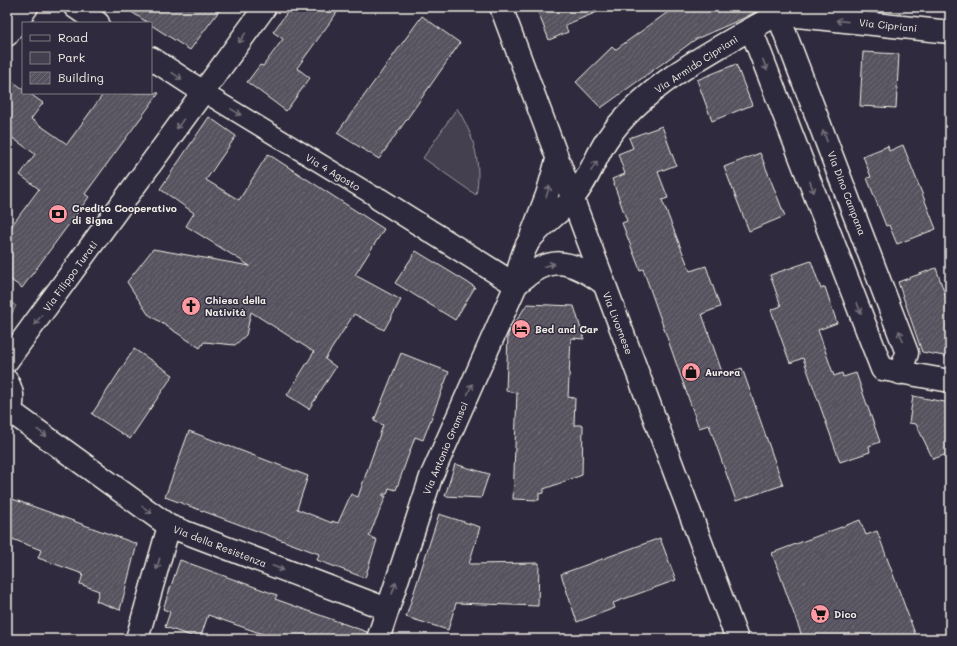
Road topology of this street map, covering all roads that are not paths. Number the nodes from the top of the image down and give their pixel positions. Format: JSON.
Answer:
{"nodes":[{"id":1,"x":27,"y":7,"type":"edge"},
{"id":2,"x":75,"y":7,"type":"edge"},
{"id":3,"x":265,"y":7,"type":"edge"},
{"id":4,"x":501,"y":7,"type":"edge"},
{"id":5,"x":776,"y":11,"type":"edge"},
{"id":6,"x":97,"y":22,"type":"edge"},
{"id":7,"x":751,"y":29,"type":"junction"},
{"id":8,"x":950,"y":32,"type":"edge"},
{"id":9,"x":7,"y":35,"type":"edge"},
{"id":10,"x":152,"y":59,"type":"edge"},
{"id":11,"x":203,"y":92,"type":"junction"},
{"id":12,"x":557,"y":160,"type":"junction"},
{"id":13,"x":379,"y":199,"type":"joint"},
{"id":14,"x":572,"y":199,"type":"junction"},
{"id":15,"x":530,"y":241,"type":"junction"},
{"id":16,"x":603,"y":283,"type":"junction"},
{"id":17,"x":516,"y":285,"type":"junction"},
{"id":18,"x":7,"y":361,"type":"edge"},
{"id":19,"x":891,"y":371,"type":"junction"},
{"id":20,"x":950,"y":381,"type":"edge"},
{"id":21,"x":7,"y":382,"type":"edge"},
{"id":22,"x":9,"y":414,"type":"edge"},
{"id":23,"x":169,"y":526,"type":"junction"},
{"id":24,"x":387,"y":609,"type":"junction"},
{"id":25,"x":137,"y":639,"type":"edge"},
{"id":26,"x":378,"y":639,"type":"edge"},
{"id":27,"x":737,"y":639,"type":"edge"}],
"edges":[{"from":1,"to":9,"type":"street"},
{"from":2,"to":6,"type":"street"},
{"from":3,"to":11,"type":"street","name":"Via Filippo Turati","one_way":true},
{"from":4,"to":12,"type":"street","name":"Via Livornese"},
{"from":5,"to":7,"type":"street","name":"Via Armido Cipriani"},
{"from":8,"to":5,"type":"street","name":"Via Cipriani","one_way":true},
{"from":19,"to":5,"type":"street","name":"Via Dino Campana","one_way":true},
{"from":14,"to":7,"type":"street","name":"Via Armido Cipriani","one_way":true},
{"from":7,"to":19,"type":"street","one_way":true},
{"from":10,"to":11,"type":"street","name":"Via 4 Agosto","one_way":true},
{"from":11,"to":13,"type":"street","name":"Via 4 Agosto","one_way":true},
{"from":11,"to":18,"type":"street","name":"Via Filippo Turati","one_way":true},
{"from":12,"to":14,"type":"street","name":"Via Livornese"},
{"from":15,"to":12,"type":"street","name":"Via Antonio Gramsci","one_way":true},
{"from":13,"to":17,"type":"street","name":"Via 4 Agosto"},
{"from":14,"to":15,"type":"street","name":"Via Antonio Gramsci"},
{"from":14,"to":16,"type":"street","name":"Via Livornese"},
{"from":15,"to":17,"type":"street","name":"Via Antonio Gramsci"},
{"from":17,"to":16,"type":"street","name":"Via Antonio Gramsci","one_way":true},
{"from":16,"to":27,"type":"street","name":"Via Livornese"},
{"from":24,"to":17,"type":"street","name":"Via Antonio Gramsci","one_way":true},
{"from":19,"to":20,"type":"street"},
{"from":21,"to":22,"type":"street"},
{"from":22,"to":23,"type":"street","name":"Via della Resistenza","one_way":true},
{"from":23,"to":24,"type":"street","name":"Via della Resistenza","one_way":true},
{"from":23,"to":25,"type":"street","one_way":true},
{"from":24,"to":26,"type":"street","name":"Via Antonio Gramsci"}]}
